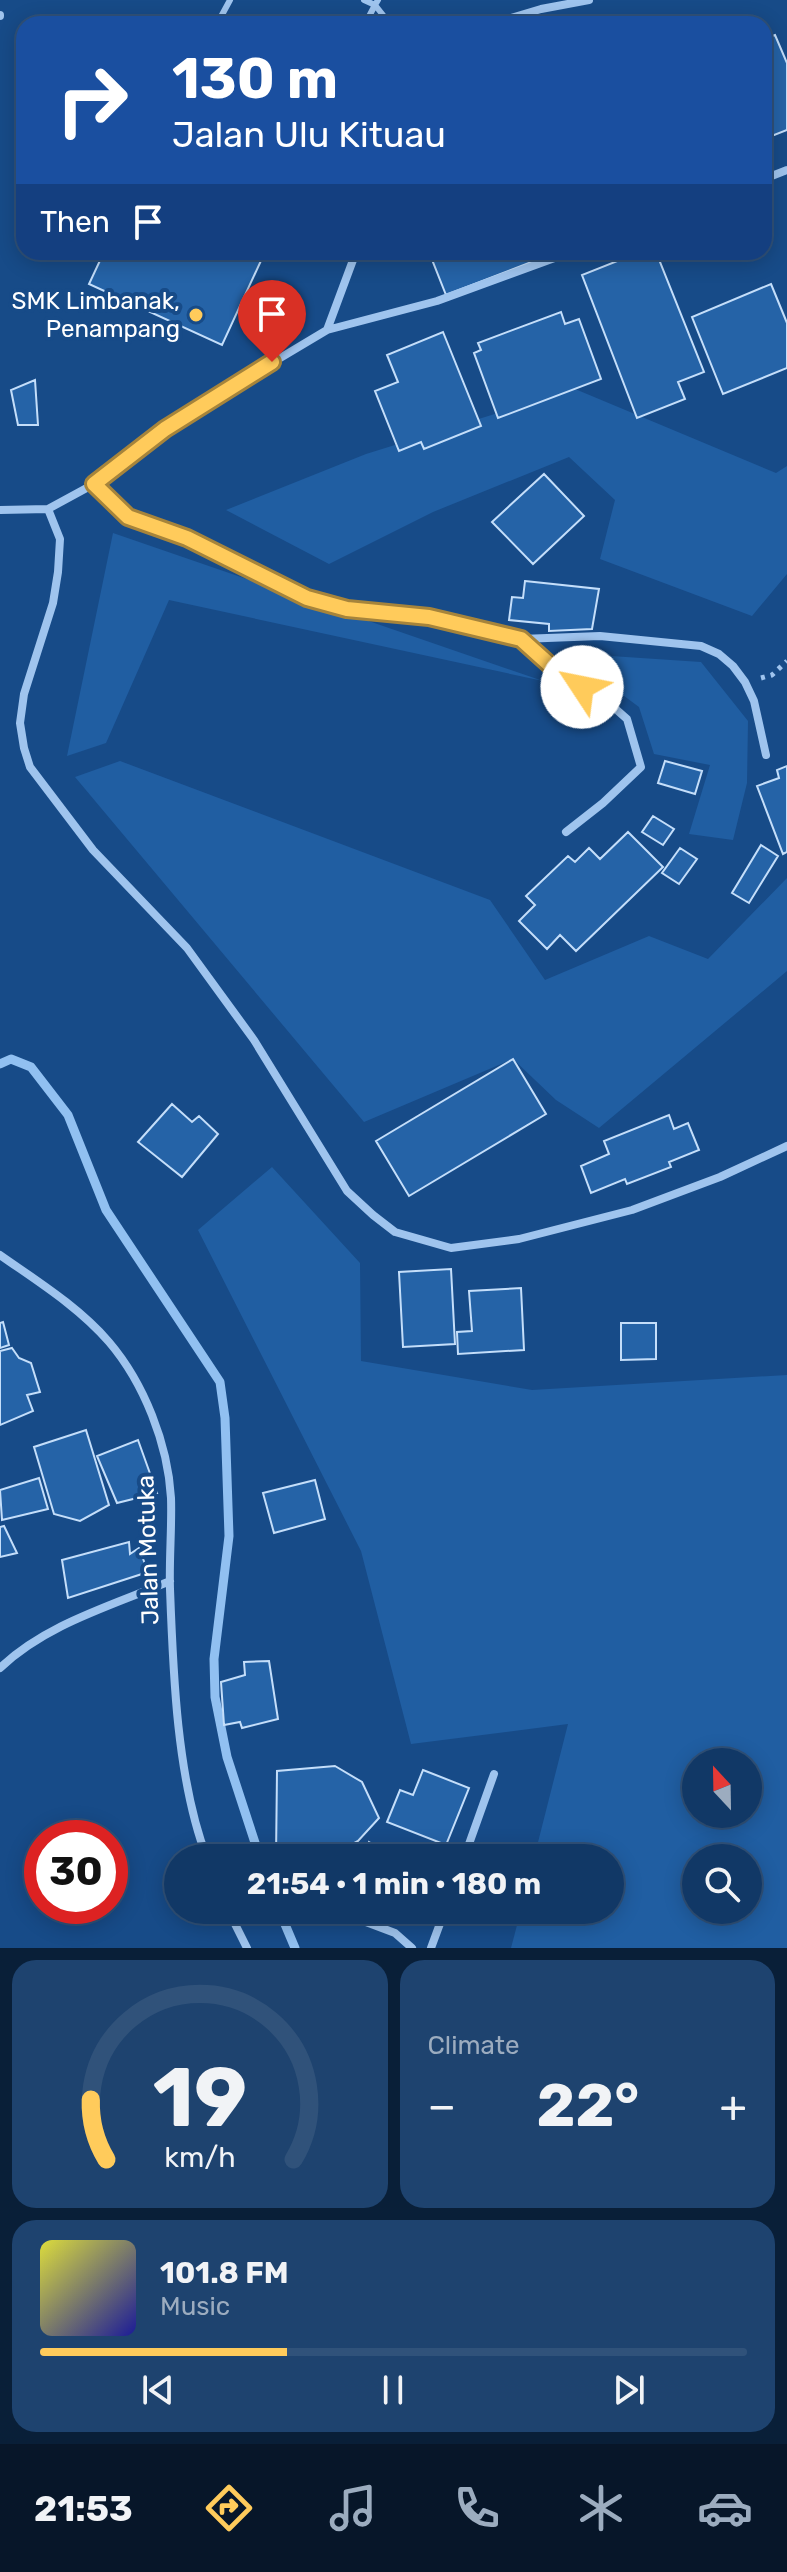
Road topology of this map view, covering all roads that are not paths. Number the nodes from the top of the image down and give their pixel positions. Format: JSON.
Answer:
{"nodes":[{"id":1,"x":364,"y":0,"type":"edge"},
{"id":2,"x":589,"y":0,"type":"edge"},
{"id":3,"x":376,"y":2,"type":"edge"},
{"id":4,"x":518,"y":16,"type":"edge"},
{"id":5,"x":353,"y":260,"type":"edge"},
{"id":6,"x":549,"y":260,"type":"edge"},
{"id":7,"x":327,"y":330,"type":"junction"},
{"id":8,"x":94,"y":484,"type":"junction"},
{"id":9,"x":48,"y":509,"type":"junction"},
{"id":10,"x":0,"y":510,"type":"edge"},
{"id":11,"x":521,"y":639,"type":"junction"},
{"id":12,"x":766,"y":755,"type":"dead end"},
{"id":13,"x":566,"y":832,"type":"dead end"},
{"id":14,"x":787,"y":1146,"type":"edge"},
{"id":15,"x":0,"y":1255,"type":"edge"},
{"id":16,"x":170,"y":1581,"type":"junction"},
{"id":17,"x":0,"y":1668,"type":"edge"},
{"id":18,"x":494,"y":1774,"type":"dead end"},
{"id":19,"x":203,"y":1844,"type":"edge"},
{"id":20,"x":469,"y":1844,"type":"edge"},
{"id":21,"x":235,"y":1924,"type":"edge"},
{"id":22,"x":371,"y":1924,"type":"edge"},
{"id":23,"x":440,"y":1924,"type":"edge"},
{"id":24,"x":247,"y":1948,"type":"edge"},
{"id":25,"x":412,"y":1948,"type":"edge"},
{"id":26,"x":431,"y":1948,"type":"edge"}],
"edges":[{"from":1,"to":3,"type":"lane"},
{"from":2,"to":4,"type":"street"},
{"from":5,"to":7,"type":"street"},
{"from":6,"to":7,"type":"street"},
{"from":7,"to":8,"type":"street"},
{"from":8,"to":9,"type":"street"},
{"from":8,"to":11,"type":"street"},
{"from":9,"to":10,"type":"street"},
{"from":9,"to":14,"type":"street"},
{"from":11,"to":12,"type":"street"},
{"from":11,"to":13,"type":"street"},
{"from":15,"to":16,"type":"street","name":"Jalan Motuka"},
{"from":16,"to":17,"type":"street"},
{"from":16,"to":19,"type":"street","name":"Jalan Motuka"},
{"from":18,"to":20,"type":"street"},
{"from":21,"to":24,"type":"street"},
{"from":22,"to":25,"type":"street"},
{"from":23,"to":26,"type":"street"}]}
